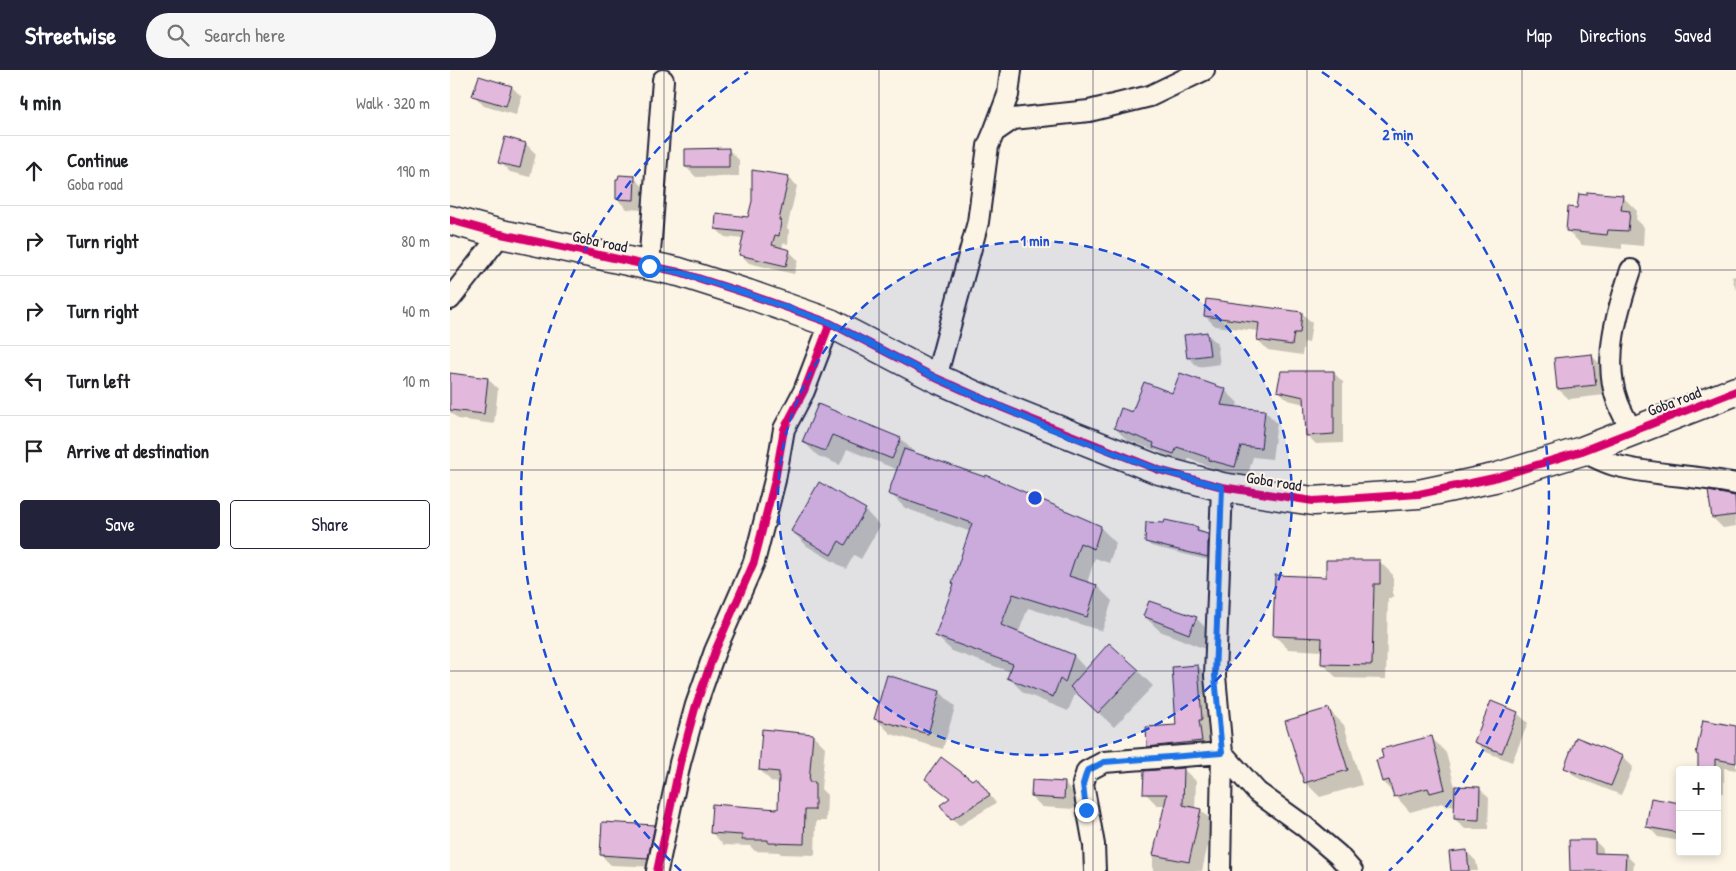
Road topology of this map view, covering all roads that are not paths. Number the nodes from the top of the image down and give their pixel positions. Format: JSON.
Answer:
{"nodes":[{"id":1,"x":1011,"y":70,"type":"edge"},
{"id":2,"x":1204,"y":70,"type":"edge"},
{"id":3,"x":663,"y":80,"type":"dead end"},
{"id":4,"x":994,"y":132,"type":"junction"},
{"id":5,"x":450,"y":220,"type":"edge"},
{"id":6,"x":501,"y":234,"type":"junction"},
{"id":7,"x":649,"y":266,"type":"junction"},
{"id":8,"x":1631,"y":270,"type":"dead end"},
{"id":9,"x":450,"y":299,"type":"edge"},
{"id":10,"x":830,"y":323,"type":"junction"},
{"id":11,"x":936,"y":378,"type":"junction"},
{"id":12,"x":1736,"y":391,"type":"edge"},
{"id":13,"x":1632,"y":431,"type":"junction"},
{"id":14,"x":1582,"y":451,"type":"junction"},
{"id":15,"x":1736,"y":484,"type":"edge"},
{"id":16,"x":1222,"y":487,"type":"junction"},
{"id":17,"x":1222,"y":753,"type":"junction"},
{"id":18,"x":656,"y":871,"type":"edge"},
{"id":19,"x":1095,"y":871,"type":"edge"},
{"id":20,"x":1220,"y":871,"type":"edge"},
{"id":21,"x":1352,"y":871,"type":"edge"}],
"edges":[{"from":1,"to":4,"type":"street"},
{"from":2,"to":4,"type":"street"},
{"from":3,"to":7,"type":"street"},
{"from":4,"to":11,"type":"street"},
{"from":5,"to":6,"type":"street","name":"Goba road"},
{"from":6,"to":7,"type":"street","name":"Goba road"},
{"from":6,"to":9,"type":"street"},
{"from":7,"to":10,"type":"street","name":"Goba road"},
{"from":8,"to":13,"type":"street"},
{"from":10,"to":11,"type":"street","name":"Goba road"},
{"from":10,"to":18,"type":"street"},
{"from":11,"to":16,"type":"street","name":"Goba road"},
{"from":12,"to":13,"type":"street","name":"Goba road"},
{"from":13,"to":14,"type":"street","name":"Goba road"},
{"from":14,"to":15,"type":"street"},
{"from":14,"to":16,"type":"street","name":"Goba road"},
{"from":16,"to":17,"type":"street"},
{"from":17,"to":19,"type":"street"},
{"from":17,"to":20,"type":"street"},
{"from":17,"to":21,"type":"street"}]}
